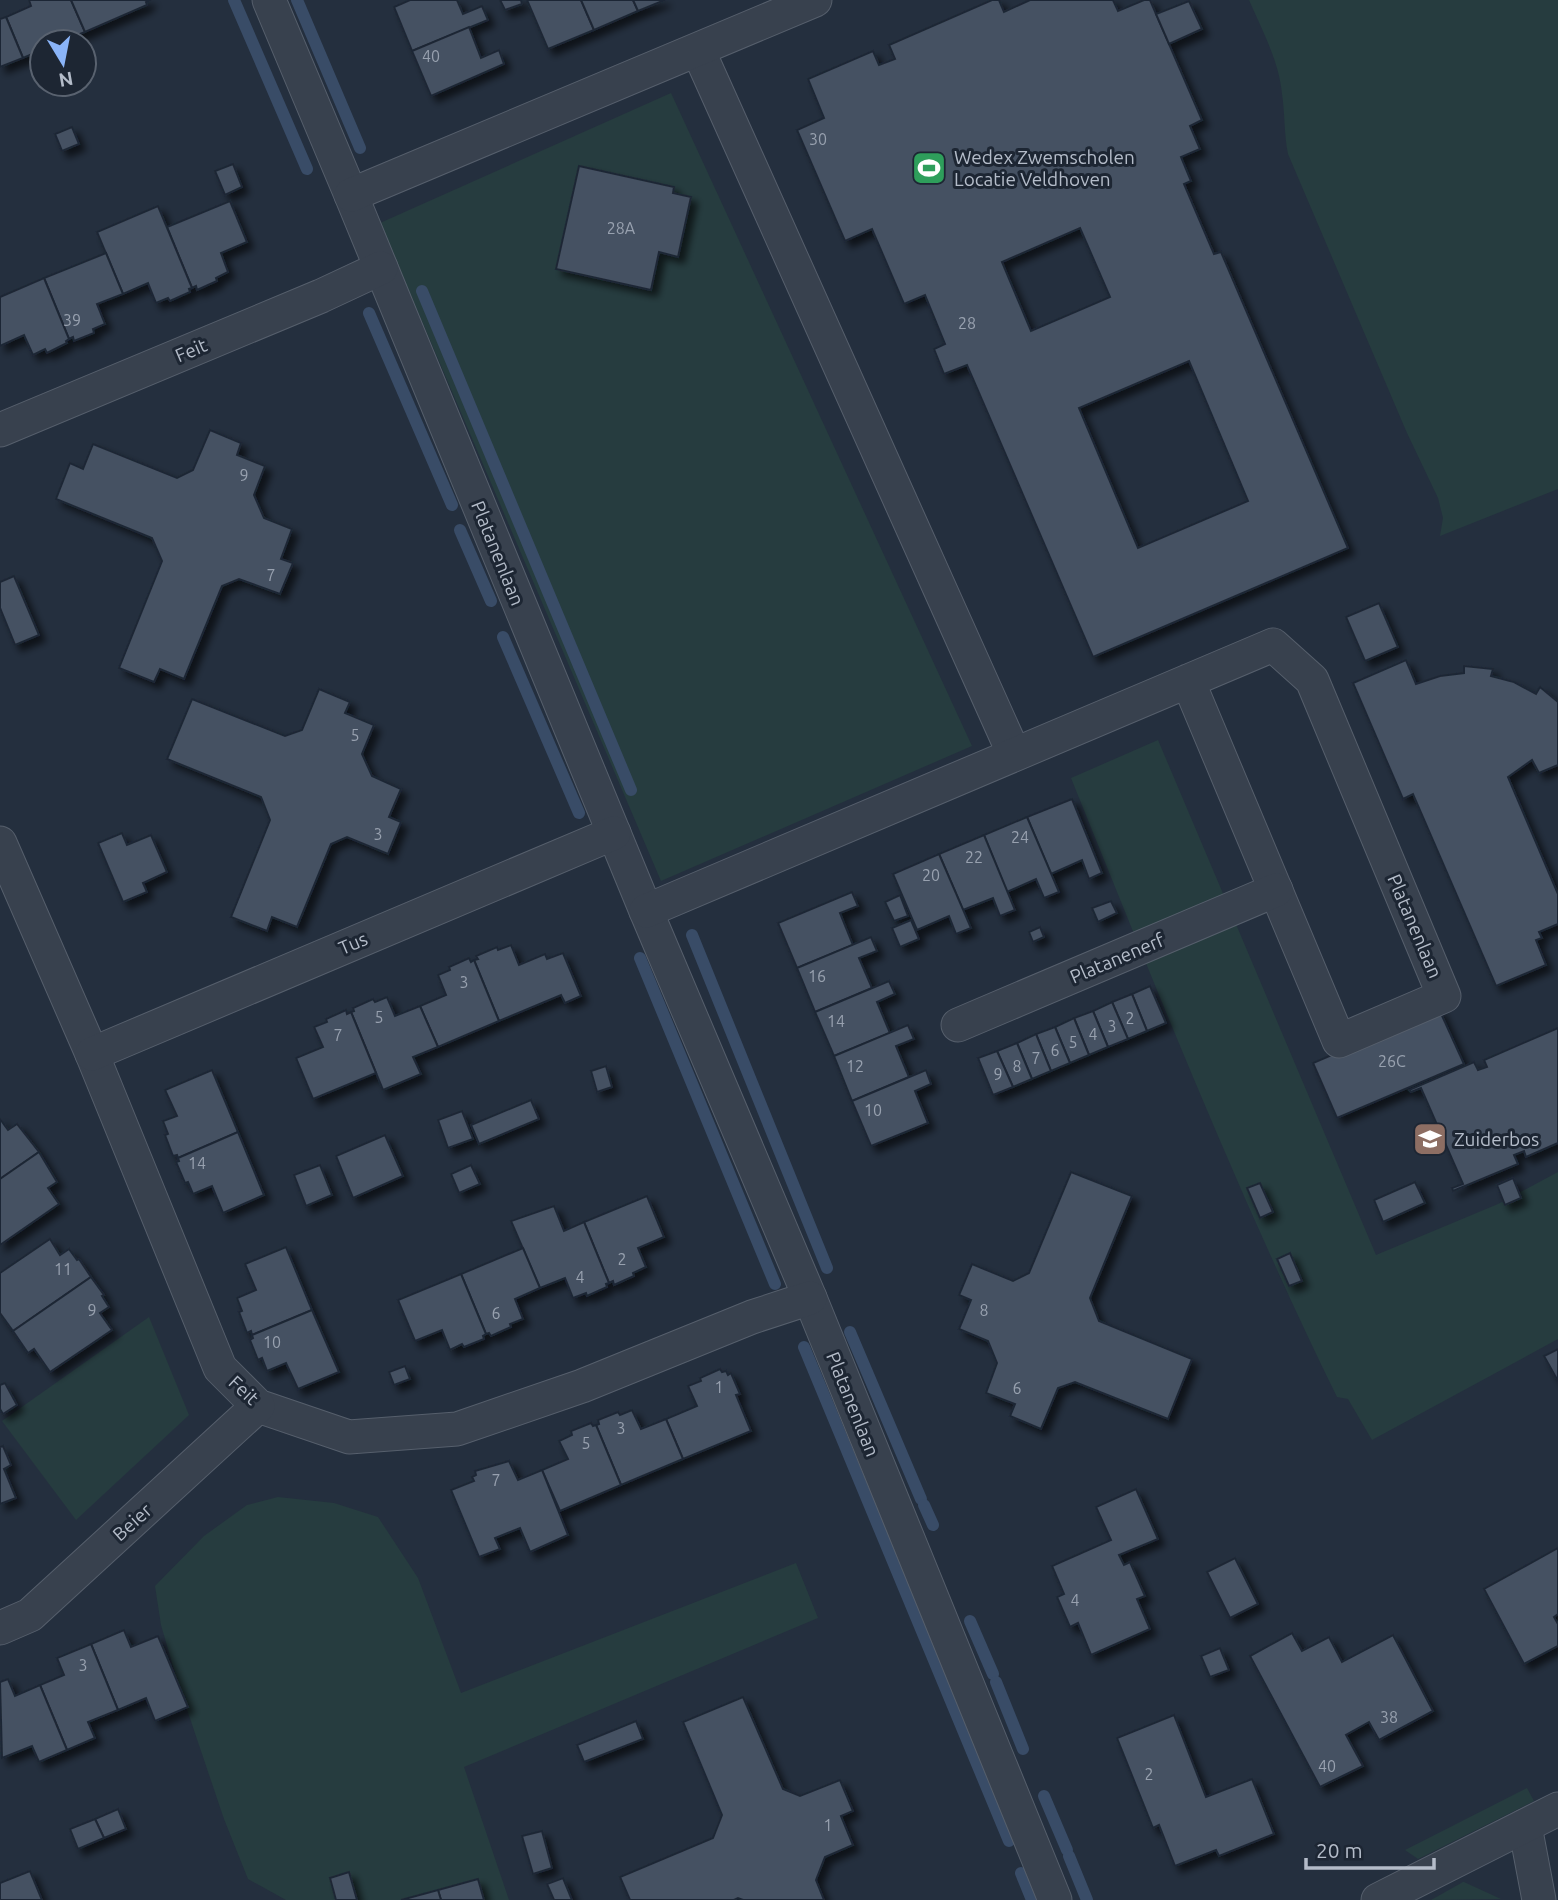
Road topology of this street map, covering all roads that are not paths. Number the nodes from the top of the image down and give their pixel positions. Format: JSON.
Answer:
{"nodes":[{"id":1,"x":269,"y":0,"type":"edge"},
{"id":2,"x":815,"y":0,"type":"edge"},
{"id":3,"x":698,"y":50,"type":"junction"},
{"id":4,"x":351,"y":195,"type":"junction"},
{"id":5,"x":381,"y":268,"type":"junction"},
{"id":6,"x":0,"y":430,"type":"edge"},
{"id":7,"x":1188,"y":681,"type":"junction"},
{"id":8,"x":1014,"y":754,"type":"junction"},
{"id":9,"x":614,"y":833,"type":"junction"},
{"id":10,"x":0,"y":843,"type":"edge"},
{"id":11,"x":1276,"y":890,"type":"junction"},
{"id":12,"x":646,"y":911,"type":"junction"},
{"id":13,"x":958,"y":1025,"type":"dead end"},
{"id":14,"x":92,"y":1054,"type":"junction"},
{"id":15,"x":810,"y":1298,"type":"junction"},
{"id":16,"x":258,"y":1406,"type":"junction"},
{"id":17,"x":0,"y":1628,"type":"edge"},
{"id":18,"x":1558,"y":1809,"type":"edge"},
{"id":19,"x":1525,"y":1826,"type":"junction"},
{"id":20,"x":1055,"y":1900,"type":"edge"},
{"id":21,"x":1378,"y":1900,"type":"edge"},
{"id":22,"x":1539,"y":1900,"type":"edge"}],
"edges":[{"from":1,"to":4,"type":"street","name":"Platanenlaan"},
{"from":2,"to":3,"type":"street"},
{"from":3,"to":4,"type":"street"},
{"from":3,"to":8,"type":"street"},
{"from":4,"to":5,"type":"street","name":"Platanenlaan"},
{"from":5,"to":6,"type":"street","name":"Feit"},
{"from":5,"to":9,"type":"street","name":"Platanenlaan"},
{"from":7,"to":8,"type":"street","name":"Platanenlaan"},
{"from":7,"to":11,"type":"street","name":"Platanenlaan"},
{"from":7,"to":11,"type":"street","name":"Platanenlaan"},
{"from":8,"to":12,"type":"street","name":"Platanenlaan"},
{"from":9,"to":12,"type":"street","name":"Platanenlaan"},
{"from":9,"to":14,"type":"street","name":"Tus"},
{"from":10,"to":14,"type":"street","name":"Feit"},
{"from":11,"to":13,"type":"street","name":"Platanenerf"},
{"from":12,"to":15,"type":"street","name":"Platanenlaan"},
{"from":14,"to":16,"type":"street","name":"Feit"},
{"from":15,"to":16,"type":"street","name":"Feit"},
{"from":15,"to":20,"type":"street","name":"Platanenlaan"},
{"from":16,"to":17,"type":"street","name":"Beier"},
{"from":18,"to":19,"type":"street"},
{"from":19,"to":21,"type":"street"},
{"from":19,"to":22,"type":"street"}]}
